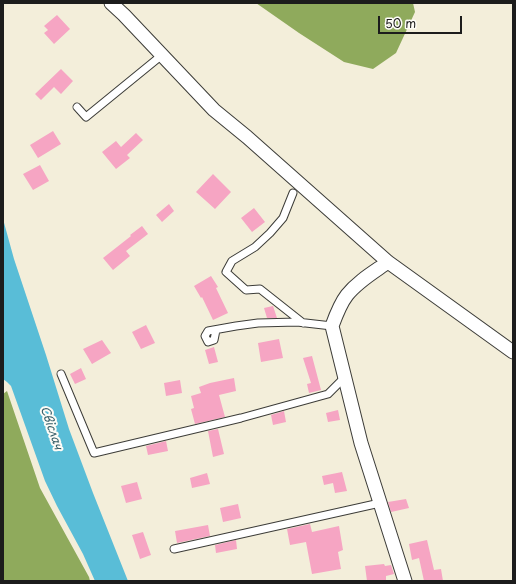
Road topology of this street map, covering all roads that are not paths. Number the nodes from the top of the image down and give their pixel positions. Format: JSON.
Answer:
{"nodes":[{"id":1,"x":111,"y":3,"type":"edge"},
{"id":2,"x":162,"y":55,"type":"junction"},
{"id":3,"x":77,"y":107,"type":"dead end"},
{"id":4,"x":293,"y":193,"type":"dead end"},
{"id":5,"x":388,"y":262,"type":"junction"},
{"id":6,"x":303,"y":323,"type":"junction"},
{"id":7,"x":332,"y":326,"type":"junction"},
{"id":8,"x":216,"y":330,"type":"dead end"},
{"id":9,"x":513,"y":352,"type":"edge"},
{"id":10,"x":61,"y":374,"type":"dead end"},
{"id":11,"x":345,"y":377,"type":"junction"},
{"id":12,"x":380,"y":503,"type":"junction"},
{"id":13,"x":174,"y":549,"type":"dead end"},
{"id":14,"x":405,"y":581,"type":"edge"}],
"edges":[{"from":1,"to":2,"type":"street"},
{"from":2,"to":3,"type":"lane"},
{"from":2,"to":5,"type":"street"},
{"from":4,"to":6,"type":"lane"},
{"from":5,"to":7,"type":"street"},
{"from":5,"to":9,"type":"street"},
{"from":6,"to":7,"type":"lane"},
{"from":6,"to":8,"type":"lane"},
{"from":7,"to":11,"type":"street"},
{"from":10,"to":11,"type":"lane"},
{"from":11,"to":12,"type":"street"},
{"from":12,"to":13,"type":"lane"},
{"from":12,"to":14,"type":"street"}]}
